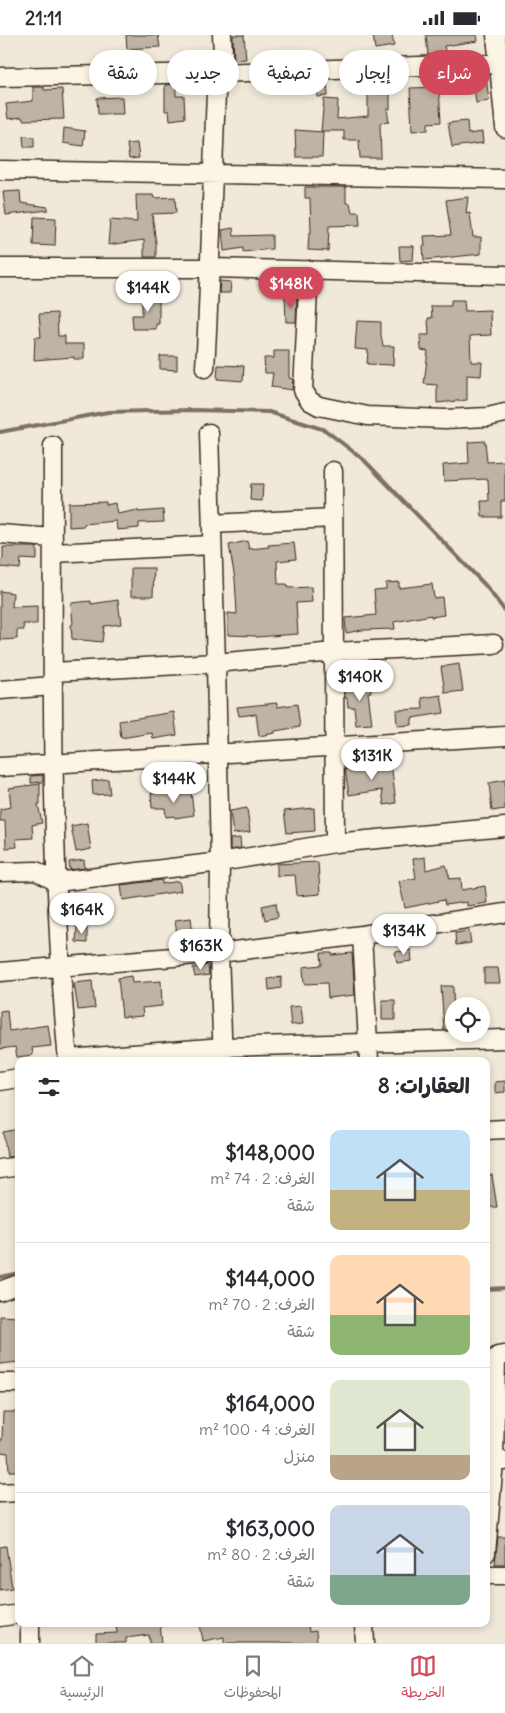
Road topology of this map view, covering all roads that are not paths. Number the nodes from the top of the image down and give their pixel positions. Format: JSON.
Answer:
{"nodes":[{"id":1,"x":222,"y":35,"type":"edge"},
{"id":2,"x":496,"y":35,"type":"edge"},
{"id":3,"x":222,"y":50,"type":"edge"},
{"id":4,"x":502,"y":63,"type":"edge"},
{"id":5,"x":239,"y":72,"type":"edge"},
{"id":6,"x":167,"y":74,"type":"edge"},
{"id":7,"x":0,"y":77,"type":"edge"},
{"id":8,"x":219,"y":95,"type":"edge"},
{"id":9,"x":505,"y":128,"type":"edge"},
{"id":10,"x":0,"y":170,"type":"edge"},
{"id":11,"x":212,"y":173,"type":"junction"},
{"id":12,"x":505,"y":179,"type":"edge"},
{"id":13,"x":0,"y":268,"type":"edge"},
{"id":14,"x":211,"y":268,"type":"junction"},
{"id":15,"x":308,"y":271,"type":"junction"},
{"id":16,"x":505,"y":275,"type":"edge"},
{"id":17,"x":206,"y":368,"type":"dead end"},
{"id":18,"x":505,"y":413,"type":"edge"},
{"id":19,"x":209,"y":433,"type":"dead end"},
{"id":20,"x":53,"y":446,"type":"dead end"},
{"id":21,"x":332,"y":471,"type":"dead end"},
{"id":22,"x":333,"y":518,"type":"junction"},
{"id":23,"x":212,"y":524,"type":"junction"},
{"id":24,"x":0,"y":534,"type":"edge"},
{"id":25,"x":212,"y":545,"type":"junction"},
{"id":26,"x":53,"y":546,"type":"junction"},
{"id":27,"x":494,"y":645,"type":"dead end"},
{"id":28,"x":334,"y":652,"type":"junction"},
{"id":29,"x":216,"y":663,"type":"junction"},
{"id":30,"x":53,"y":679,"type":"junction"},
{"id":31,"x":0,"y":690,"type":"edge"},
{"id":32,"x":505,"y":736,"type":"edge"},
{"id":33,"x":335,"y":746,"type":"junction"},
{"id":34,"x":218,"y":755,"type":"junction"},
{"id":35,"x":54,"y":763,"type":"junction"},
{"id":36,"x":0,"y":767,"type":"edge"},
{"id":37,"x":505,"y":827,"type":"edge"},
{"id":38,"x":336,"y":843,"type":"junction"},
{"id":39,"x":220,"y":863,"type":"junction"},
{"id":40,"x":0,"y":872,"type":"edge"},
{"id":41,"x":57,"y":882,"type":"junction"},
{"id":42,"x":505,"y":913,"type":"edge"},
{"id":43,"x":362,"y":935,"type":"junction"},
{"id":44,"x":219,"y":953,"type":"junction"},
{"id":45,"x":61,"y":966,"type":"junction"},
{"id":46,"x":0,"y":972,"type":"edge"},
{"id":47,"x":505,"y":1039,"type":"edge"},
{"id":48,"x":368,"y":1053,"type":"edge"},
{"id":49,"x":223,"y":1054,"type":"edge"},
{"id":50,"x":68,"y":1057,"type":"edge"},
{"id":51,"x":146,"y":1057,"type":"edge"},
{"id":52,"x":15,"y":1079,"type":"edge"},
{"id":53,"x":0,"y":1081,"type":"edge"},
{"id":54,"x":505,"y":1129,"type":"edge"},
{"id":55,"x":490,"y":1130,"type":"edge"},
{"id":56,"x":15,"y":1167,"type":"edge"},
{"id":57,"x":0,"y":1169,"type":"edge"},
{"id":58,"x":15,"y":1285,"type":"edge"},
{"id":59,"x":0,"y":1291,"type":"edge"},
{"id":60,"x":505,"y":1355,"type":"edge"},
{"id":61,"x":0,"y":1383,"type":"edge"},
{"id":62,"x":15,"y":1383,"type":"edge"},
{"id":63,"x":491,"y":1398,"type":"edge"},
{"id":64,"x":495,"y":1468,"type":"edge"},
{"id":65,"x":0,"y":1493,"type":"edge"},
{"id":66,"x":15,"y":1493,"type":"edge"},
{"id":67,"x":490,"y":1515,"type":"edge"},
{"id":68,"x":490,"y":1575,"type":"edge"},
{"id":69,"x":505,"y":1575,"type":"edge"},
{"id":70,"x":15,"y":1614,"type":"edge"},
{"id":71,"x":0,"y":1617,"type":"edge"},
{"id":72,"x":30,"y":1627,"type":"edge"},
{"id":73,"x":364,"y":1627,"type":"edge"},
{"id":74,"x":30,"y":1643,"type":"edge"},
{"id":75,"x":365,"y":1643,"type":"edge"}],
"edges":[{"from":1,"to":3,"type":"street"},
{"from":2,"to":4,"type":"street"},
{"from":4,"to":5,"type":"street"},
{"from":4,"to":9,"type":"street"},
{"from":6,"to":7,"type":"street"},
{"from":8,"to":11,"type":"street"},
{"from":10,"to":11,"type":"street"},
{"from":11,"to":12,"type":"street"},
{"from":11,"to":14,"type":"street"},
{"from":13,"to":14,"type":"street"},
{"from":14,"to":15,"type":"street"},
{"from":14,"to":17,"type":"street"},
{"from":15,"to":16,"type":"street"},
{"from":15,"to":18,"type":"street"},
{"from":19,"to":23,"type":"street"},
{"from":20,"to":26,"type":"street"},
{"from":21,"to":22,"type":"street"},
{"from":22,"to":23,"type":"street"},
{"from":22,"to":28,"type":"street"},
{"from":23,"to":25,"type":"street"},
{"from":24,"to":26,"type":"street"},
{"from":25,"to":26,"type":"street"},
{"from":25,"to":29,"type":"street"},
{"from":26,"to":30,"type":"street"},
{"from":27,"to":28,"type":"street"},
{"from":28,"to":29,"type":"street"},
{"from":28,"to":33,"type":"street"},
{"from":29,"to":30,"type":"street"},
{"from":29,"to":34,"type":"street"},
{"from":30,"to":31,"type":"street"},
{"from":30,"to":35,"type":"street"},
{"from":32,"to":33,"type":"street"},
{"from":33,"to":34,"type":"street"},
{"from":33,"to":38,"type":"street"},
{"from":34,"to":35,"type":"street"},
{"from":34,"to":39,"type":"street"},
{"from":35,"to":36,"type":"street"},
{"from":35,"to":41,"type":"street"},
{"from":37,"to":38,"type":"street"},
{"from":38,"to":39,"type":"street"},
{"from":39,"to":41,"type":"street"},
{"from":39,"to":44,"type":"street"},
{"from":40,"to":41,"type":"street"},
{"from":41,"to":45,"type":"street"},
{"from":42,"to":43,"type":"street"},
{"from":43,"to":44,"type":"street"},
{"from":43,"to":48,"type":"street"},
{"from":44,"to":45,"type":"street"},
{"from":44,"to":49,"type":"street"},
{"from":45,"to":46,"type":"street"},
{"from":45,"to":50,"type":"street"},
{"from":47,"to":48,"type":"street"},
{"from":48,"to":49,"type":"street"},
{"from":49,"to":51,"type":"street"},
{"from":52,"to":53,"type":"street"},
{"from":54,"to":55,"type":"street"},
{"from":56,"to":57,"type":"street"},
{"from":58,"to":59,"type":"street"},
{"from":60,"to":63,"type":"street"},
{"from":61,"to":62,"type":"street"},
{"from":63,"to":64,"type":"street"},
{"from":64,"to":67,"type":"street"},
{"from":65,"to":66,"type":"street"},
{"from":68,"to":69,"type":"street"},
{"from":70,"to":71,"type":"street"},
{"from":72,"to":74,"type":"street"},
{"from":73,"to":75,"type":"street"}]}
